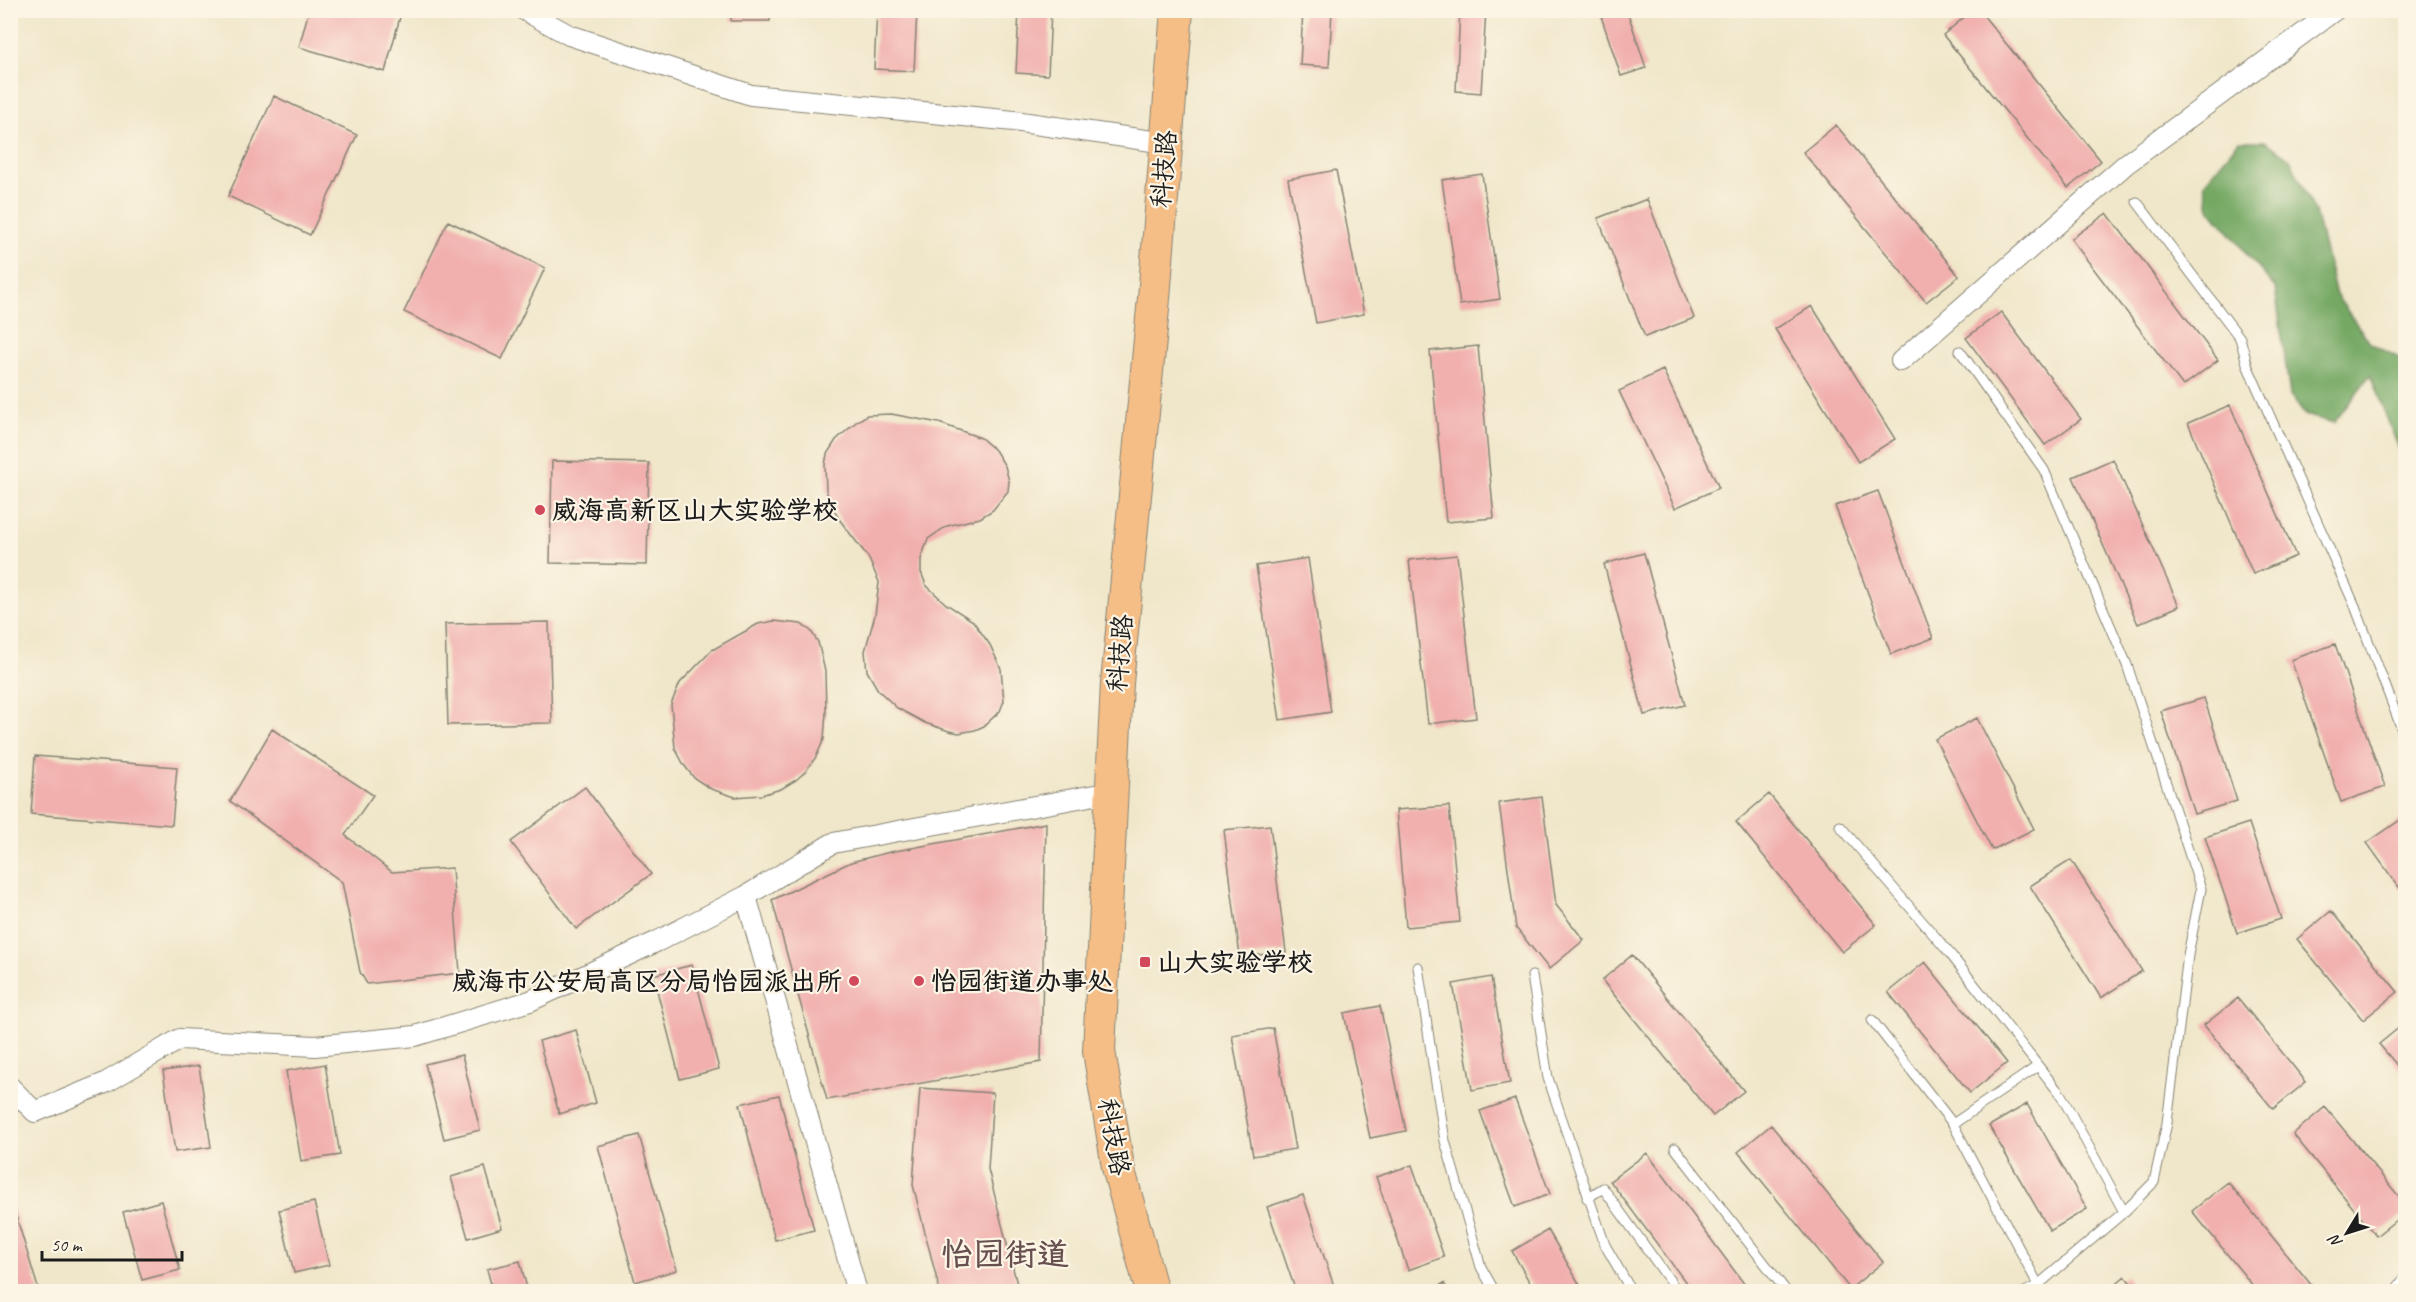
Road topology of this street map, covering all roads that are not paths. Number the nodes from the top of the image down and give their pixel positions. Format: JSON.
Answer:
{"nodes":[{"id":1,"x":524,"y":10,"type":"edge"},
{"id":2,"x":1177,"y":10,"type":"edge"},
{"id":3,"x":2335,"y":10,"type":"edge"},
{"id":4,"x":1166,"y":143,"type":"junction"},
{"id":5,"x":2137,"y":202,"type":"dead end"},
{"id":6,"x":1960,"y":351,"type":"dead end"},
{"id":7,"x":1901,"y":361,"type":"dead end"},
{"id":8,"x":2406,"y":740,"type":"edge"},
{"id":9,"x":1111,"y":792,"type":"junction"},
{"id":10,"x":1840,"y":826,"type":"dead end"},
{"id":11,"x":746,"y":896,"type":"junction"},
{"id":12,"x":1418,"y":967,"type":"dead end"},
{"id":13,"x":1532,"y":976,"type":"dead end"},
{"id":14,"x":1872,"y":1020,"type":"dead end"},
{"id":15,"x":2038,"y":1066,"type":"junction"},
{"id":16,"x":10,"y":1087,"type":"edge"},
{"id":17,"x":1953,"y":1124,"type":"junction"},
{"id":18,"x":1676,"y":1148,"type":"dead end"},
{"id":19,"x":1587,"y":1198,"type":"junction"},
{"id":20,"x":2124,"y":1212,"type":"junction"},
{"id":21,"x":2406,"y":1276,"type":"edge"},
{"id":22,"x":2040,"y":1288,"type":"edge"},
{"id":23,"x":857,"y":1292,"type":"edge"},
{"id":24,"x":1152,"y":1292,"type":"edge"},
{"id":25,"x":1495,"y":1292,"type":"edge"},
{"id":26,"x":1632,"y":1292,"type":"edge"},
{"id":27,"x":1678,"y":1292,"type":"edge"},
{"id":28,"x":1787,"y":1292,"type":"edge"},
{"id":29,"x":2025,"y":1292,"type":"edge"},
{"id":30,"x":2394,"y":1292,"type":"edge"}],
"edges":[{"from":1,"to":4,"type":"street"},
{"from":2,"to":4,"type":"main road","name":"科技路"},
{"from":3,"to":7,"type":"street"},
{"from":4,"to":9,"type":"main road","name":"科技路"},
{"from":5,"to":8,"type":"lane"},
{"from":6,"to":20,"type":"lane"},
{"from":9,"to":11,"type":"street"},
{"from":9,"to":24,"type":"main road","name":"科技路"},
{"from":10,"to":15,"type":"lane"},
{"from":11,"to":16,"type":"street"},
{"from":11,"to":23,"type":"street"},
{"from":12,"to":25,"type":"lane"},
{"from":13,"to":19,"type":"lane"},
{"from":14,"to":17,"type":"lane"},
{"from":15,"to":17,"type":"lane"},
{"from":15,"to":20,"type":"lane"},
{"from":17,"to":22,"type":"lane"},
{"from":18,"to":28,"type":"lane"},
{"from":19,"to":26,"type":"lane"},
{"from":19,"to":27,"type":"lane"},
{"from":20,"to":22,"type":"lane"},
{"from":21,"to":30,"type":"lane"},
{"from":22,"to":29,"type":"lane"}]}
